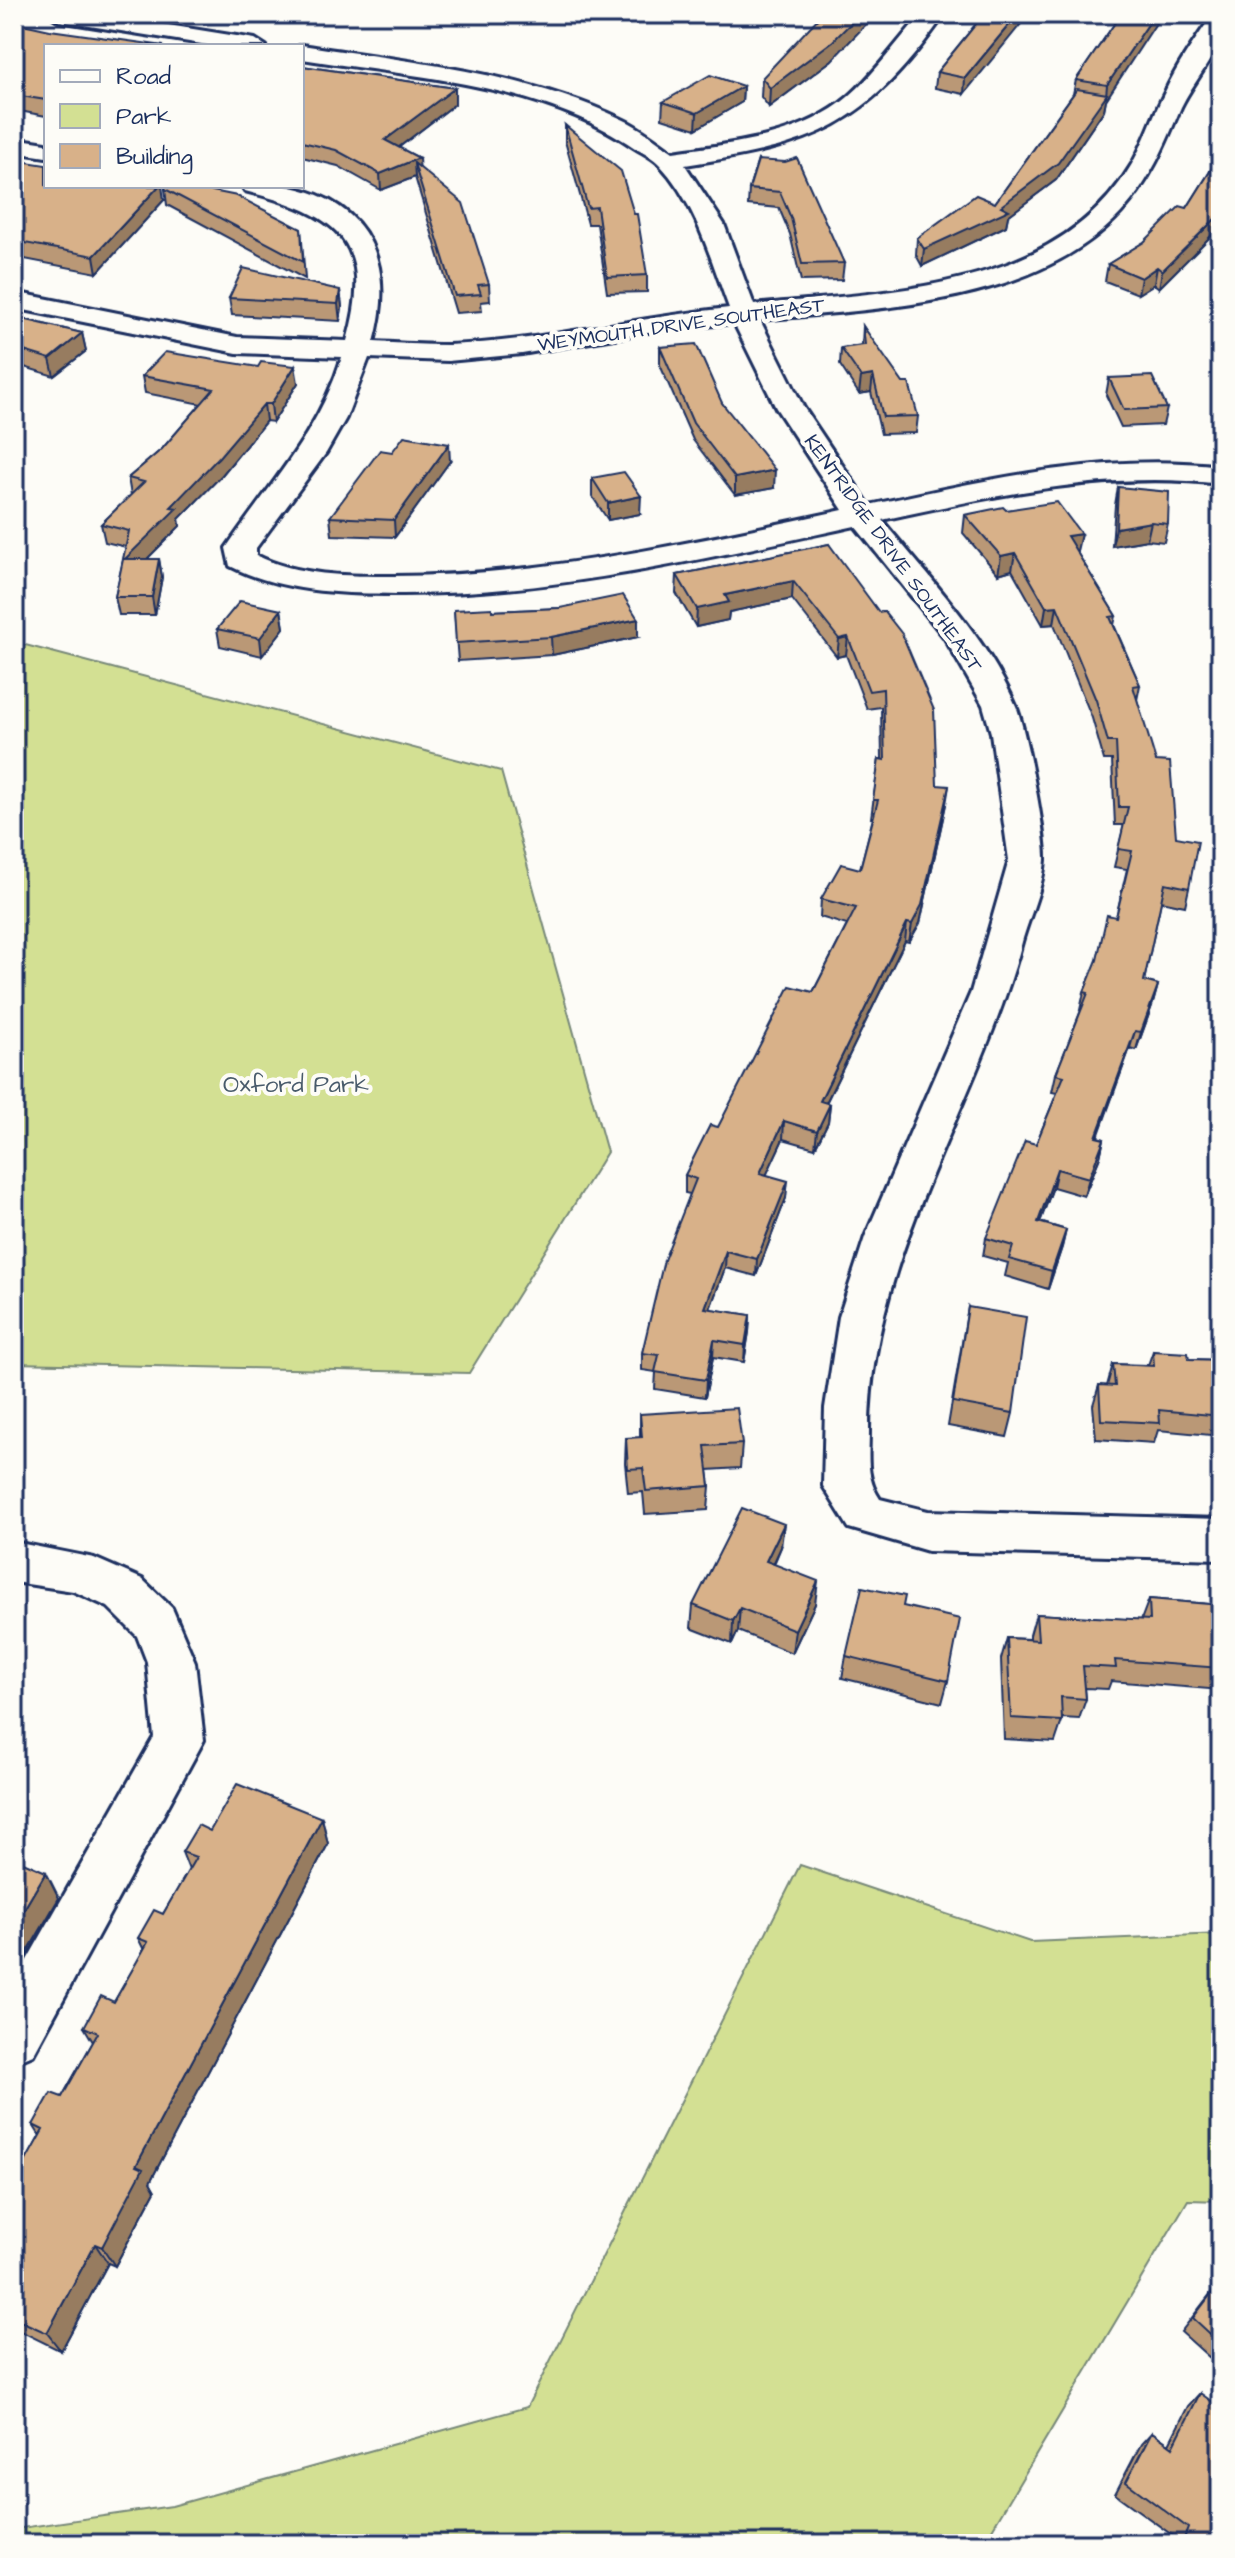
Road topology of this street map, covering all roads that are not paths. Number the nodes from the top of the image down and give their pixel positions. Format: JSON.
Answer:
{"nodes":[{"id":1,"x":59,"y":14,"type":"edge"},
{"id":2,"x":934,"y":14,"type":"edge"},
{"id":3,"x":1221,"y":19,"type":"edge"},
{"id":4,"x":243,"y":44,"type":"edge"},
{"id":5,"x":304,"y":52,"type":"edge"},
{"id":6,"x":14,"y":145,"type":"edge"},
{"id":7,"x":44,"y":150,"type":"edge"},
{"id":8,"x":669,"y":160,"type":"junction"},
{"id":9,"x":260,"y":188,"type":"edge"},
{"id":10,"x":14,"y":300,"type":"edge"},
{"id":11,"x":744,"y":312,"type":"junction"},
{"id":12,"x":358,"y":352,"type":"junction"},
{"id":13,"x":1221,"y":475,"type":"edge"},
{"id":14,"x":860,"y":513,"type":"junction"},
{"id":15,"x":1221,"y":1539,"type":"edge"},
{"id":16,"x":14,"y":1562,"type":"edge"},
{"id":17,"x":14,"y":2036,"type":"edge"}],
"edges":[{"from":1,"to":4,"type":"street"},
{"from":2,"to":8,"type":"street"},
{"from":3,"to":11,"type":"street","name":"WEYMOUTH DRIVE SOUTHEAST"},
{"from":5,"to":8,"type":"street","name":"KENTRIDGE DRIVE SOUTHEAST"},
{"from":6,"to":7,"type":"street"},
{"from":8,"to":11,"type":"street","name":"KENTRIDGE DRIVE SOUTHEAST"},
{"from":9,"to":12,"type":"street"},
{"from":10,"to":12,"type":"street","name":"WEYMOUTH DRIVE SOUTHEAST"},
{"from":11,"to":12,"type":"street","name":"WEYMOUTH DRIVE SOUTHEAST"},
{"from":11,"to":14,"type":"street","name":"KENTRIDGE DRIVE SOUTHEAST"},
{"from":12,"to":14,"type":"street"},
{"from":13,"to":14,"type":"street"},
{"from":14,"to":15,"type":"street","name":"KENTRIDGE DRIVE SOUTHEAST"},
{"from":16,"to":17,"type":"street"}]}
